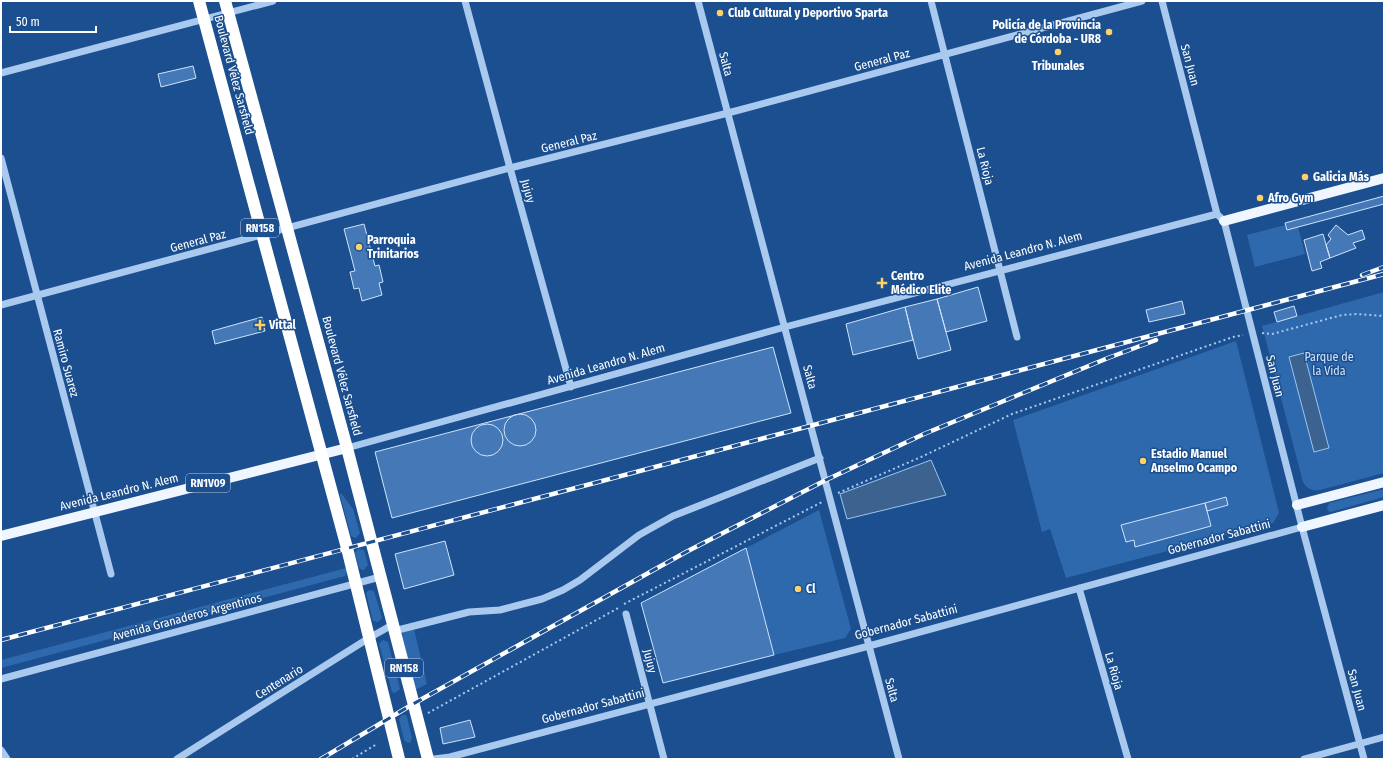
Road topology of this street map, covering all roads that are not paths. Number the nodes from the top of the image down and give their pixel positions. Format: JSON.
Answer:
{"nodes":[{"id":1,"x":200,"y":1,"type":"edge"},
{"id":2,"x":272,"y":1,"type":"edge"},
{"id":3,"x":465,"y":1,"type":"edge"},
{"id":4,"x":698,"y":1,"type":"edge"},
{"id":5,"x":931,"y":1,"type":"edge"},
{"id":6,"x":1142,"y":1,"type":"edge"},
{"id":7,"x":1162,"y":1,"type":"edge"},
{"id":8,"x":227,"y":7,"type":"edge"},
{"id":9,"x":204,"y":19,"type":"junction"},
{"id":10,"x":945,"y":54,"type":"junction"},
{"id":11,"x":1,"y":73,"type":"edge"},
{"id":12,"x":728,"y":113,"type":"junction"},
{"id":13,"x":1,"y":158,"type":"edge"},
{"id":14,"x":510,"y":168,"type":"junction"},
{"id":15,"x":1384,"y":178,"type":"edge"},
{"id":16,"x":1221,"y":218,"type":"junction"},
{"id":17,"x":286,"y":228,"type":"junction"},
{"id":18,"x":262,"y":235,"type":"junction"},
{"id":19,"x":1000,"y":271,"type":"junction"},
{"id":20,"x":37,"y":296,"type":"junction"},
{"id":21,"x":1,"y":305,"type":"edge"},
{"id":22,"x":785,"y":327,"type":"junction"},
{"id":23,"x":1017,"y":337,"type":"dead end"},
{"id":24,"x":571,"y":387,"type":"junction"},
{"id":25,"x":347,"y":448,"type":"junction"},
{"id":26,"x":322,"y":455,"type":"junction"},
{"id":27,"x":820,"y":458,"type":"junction"},
{"id":28,"x":1384,"y":482,"type":"edge"},
{"id":29,"x":1384,"y":505,"type":"edge"},
{"id":30,"x":1297,"y":506,"type":"junction"},
{"id":31,"x":95,"y":512,"type":"junction"},
{"id":32,"x":1302,"y":527,"type":"junction"},
{"id":33,"x":1,"y":536,"type":"edge"},
{"id":34,"x":111,"y":574,"type":"dead end"},
{"id":35,"x":380,"y":577,"type":"junction"},
{"id":36,"x":356,"y":583,"type":"junction"},
{"id":37,"x":1079,"y":588,"type":"junction"},
{"id":38,"x":626,"y":614,"type":"dead end"},
{"id":39,"x":393,"y":628,"type":"junction"},
{"id":40,"x":370,"y":638,"type":"junction"},
{"id":41,"x":869,"y":646,"type":"junction"},
{"id":42,"x":1,"y":679,"type":"edge"},
{"id":43,"x":650,"y":704,"type":"junction"},
{"id":44,"x":1384,"y":737,"type":"edge"},
{"id":45,"x":1360,"y":744,"type":"junction"},
{"id":46,"x":1,"y":750,"type":"edge"},
{"id":47,"x":7,"y":759,"type":"edge"},
{"id":48,"x":178,"y":759,"type":"edge"},
{"id":49,"x":399,"y":759,"type":"edge"},
{"id":50,"x":428,"y":759,"type":"edge"},
{"id":51,"x":434,"y":759,"type":"edge"},
{"id":52,"x":664,"y":759,"type":"edge"},
{"id":53,"x":899,"y":759,"type":"edge"},
{"id":54,"x":1128,"y":759,"type":"edge"},
{"id":55,"x":1304,"y":759,"type":"edge"},
{"id":56,"x":1364,"y":759,"type":"edge"}],
"edges":[{"from":1,"to":9,"type":"highway","name":"Boulevard Vélez Sarsfield","number":"RN158"},
{"from":2,"to":8,"type":"street"},
{"from":3,"to":14,"type":"street","name":"Jujuy"},
{"from":4,"to":12,"type":"street","name":"Salta"},
{"from":5,"to":10,"type":"street","name":"La Rioja"},
{"from":6,"to":10,"type":"street","name":"General Paz"},
{"from":7,"to":16,"type":"street","name":"San Juan"},
{"from":8,"to":9,"type":"street"},
{"from":8,"to":17,"type":"highway","name":"Boulevard Vélez Sarsfield","number":"RN158"},
{"from":9,"to":11,"type":"street"},
{"from":9,"to":18,"type":"highway","name":"Boulevard Vélez Sarsfield","number":"RN158"},
{"from":10,"to":12,"type":"street","name":"General Paz"},
{"from":10,"to":19,"type":"street","name":"La Rioja"},
{"from":12,"to":14,"type":"street","name":"General Paz"},
{"from":12,"to":22,"type":"street","name":"Salta"},
{"from":13,"to":20,"type":"street","name":"Ramiro Suarez"},
{"from":14,"to":17,"type":"street","name":"General Paz"},
{"from":14,"to":24,"type":"street","name":"Jujuy"},
{"from":15,"to":16,"type":"main road","name":"Avenida Leandro N. Alem"},
{"from":16,"to":19,"type":"street","name":"Avenida Leandro N. Alem"},
{"from":16,"to":30,"type":"street","name":"San Juan"},
{"from":17,"to":18,"type":"street","name":"General Paz"},
{"from":17,"to":25,"type":"highway","name":"Boulevard Vélez Sarsfield","number":"RN158"},
{"from":18,"to":20,"type":"street","name":"General Paz"},
{"from":18,"to":26,"type":"highway","name":"Boulevard Vélez Sarsfield","number":"RN158"},
{"from":19,"to":22,"type":"street","name":"Avenida Leandro N. Alem"},
{"from":19,"to":23,"type":"street","name":"La Rioja"},
{"from":20,"to":21,"type":"street","name":"General Paz"},
{"from":20,"to":31,"type":"street","name":"Ramiro Suarez"},
{"from":22,"to":24,"type":"street","name":"Avenida Leandro N. Alem"},
{"from":22,"to":27,"type":"street","name":"Salta"},
{"from":24,"to":25,"type":"street","name":"Avenida Leandro N. Alem"},
{"from":25,"to":26,"type":"main road","name":"Avenida Leandro N. Alem","number":"RN1V09"},
{"from":25,"to":35,"type":"highway","name":"Boulevard Vélez Sarsfield","number":"RN158"},
{"from":26,"to":31,"type":"main road","name":"Avenida Leandro N. Alem","number":"RN1V09"},
{"from":26,"to":36,"type":"highway","name":"Boulevard Vélez Sarsfield","number":"RN158"},
{"from":27,"to":39,"type":"street","name":"Centenario"},
{"from":27,"to":41,"type":"street","name":"Salta"},
{"from":28,"to":30,"type":"main road"},
{"from":29,"to":32,"type":"main road","name":"Gobernador Sabattini"},
{"from":30,"to":32,"type":"street","name":"San Juan"},
{"from":31,"to":33,"type":"main road","name":"Avenida Leandro N. Alem","number":"RN1V09"},
{"from":31,"to":34,"type":"street","name":"Ramiro Suarez"},
{"from":32,"to":37,"type":"street","name":"Gobernador Sabattini"},
{"from":32,"to":45,"type":"street","name":"San Juan"},
{"from":35,"to":36,"type":"street","name":"Avenida Granaderos Argentinos"},
{"from":35,"to":39,"type":"highway","name":"Boulevard Vélez Sarsfield","number":"RN158"},
{"from":36,"to":40,"type":"highway","name":"Boulevard Vélez Sarsfield","number":"RN158"},
{"from":36,"to":42,"type":"street","name":"Avenida Granaderos Argentinos"},
{"from":37,"to":41,"type":"street","name":"Gobernador Sabattini"},
{"from":37,"to":54,"type":"street","name":"La Rioja"},
{"from":38,"to":43,"type":"street","name":"Jujuy"},
{"from":39,"to":40,"type":"street","name":"Centenario"},
{"from":39,"to":50,"type":"highway","name":"Boulevard Vélez Sarsfield","number":"RN158"},
{"from":40,"to":48,"type":"street","name":"Centenario"},
{"from":40,"to":49,"type":"highway","name":"Boulevard Vélez Sarsfield","number":"RN158"},
{"from":41,"to":43,"type":"street","name":"Gobernador Sabattini"},
{"from":41,"to":53,"type":"street","name":"Salta"},
{"from":43,"to":51,"type":"street","name":"Gobernador Sabattini"},
{"from":43,"to":52,"type":"street","name":"Jujuy"},
{"from":44,"to":45,"type":"street"},
{"from":45,"to":55,"type":"street"},
{"from":45,"to":56,"type":"street","name":"San Juan"},
{"from":46,"to":47,"type":"street"}]}
